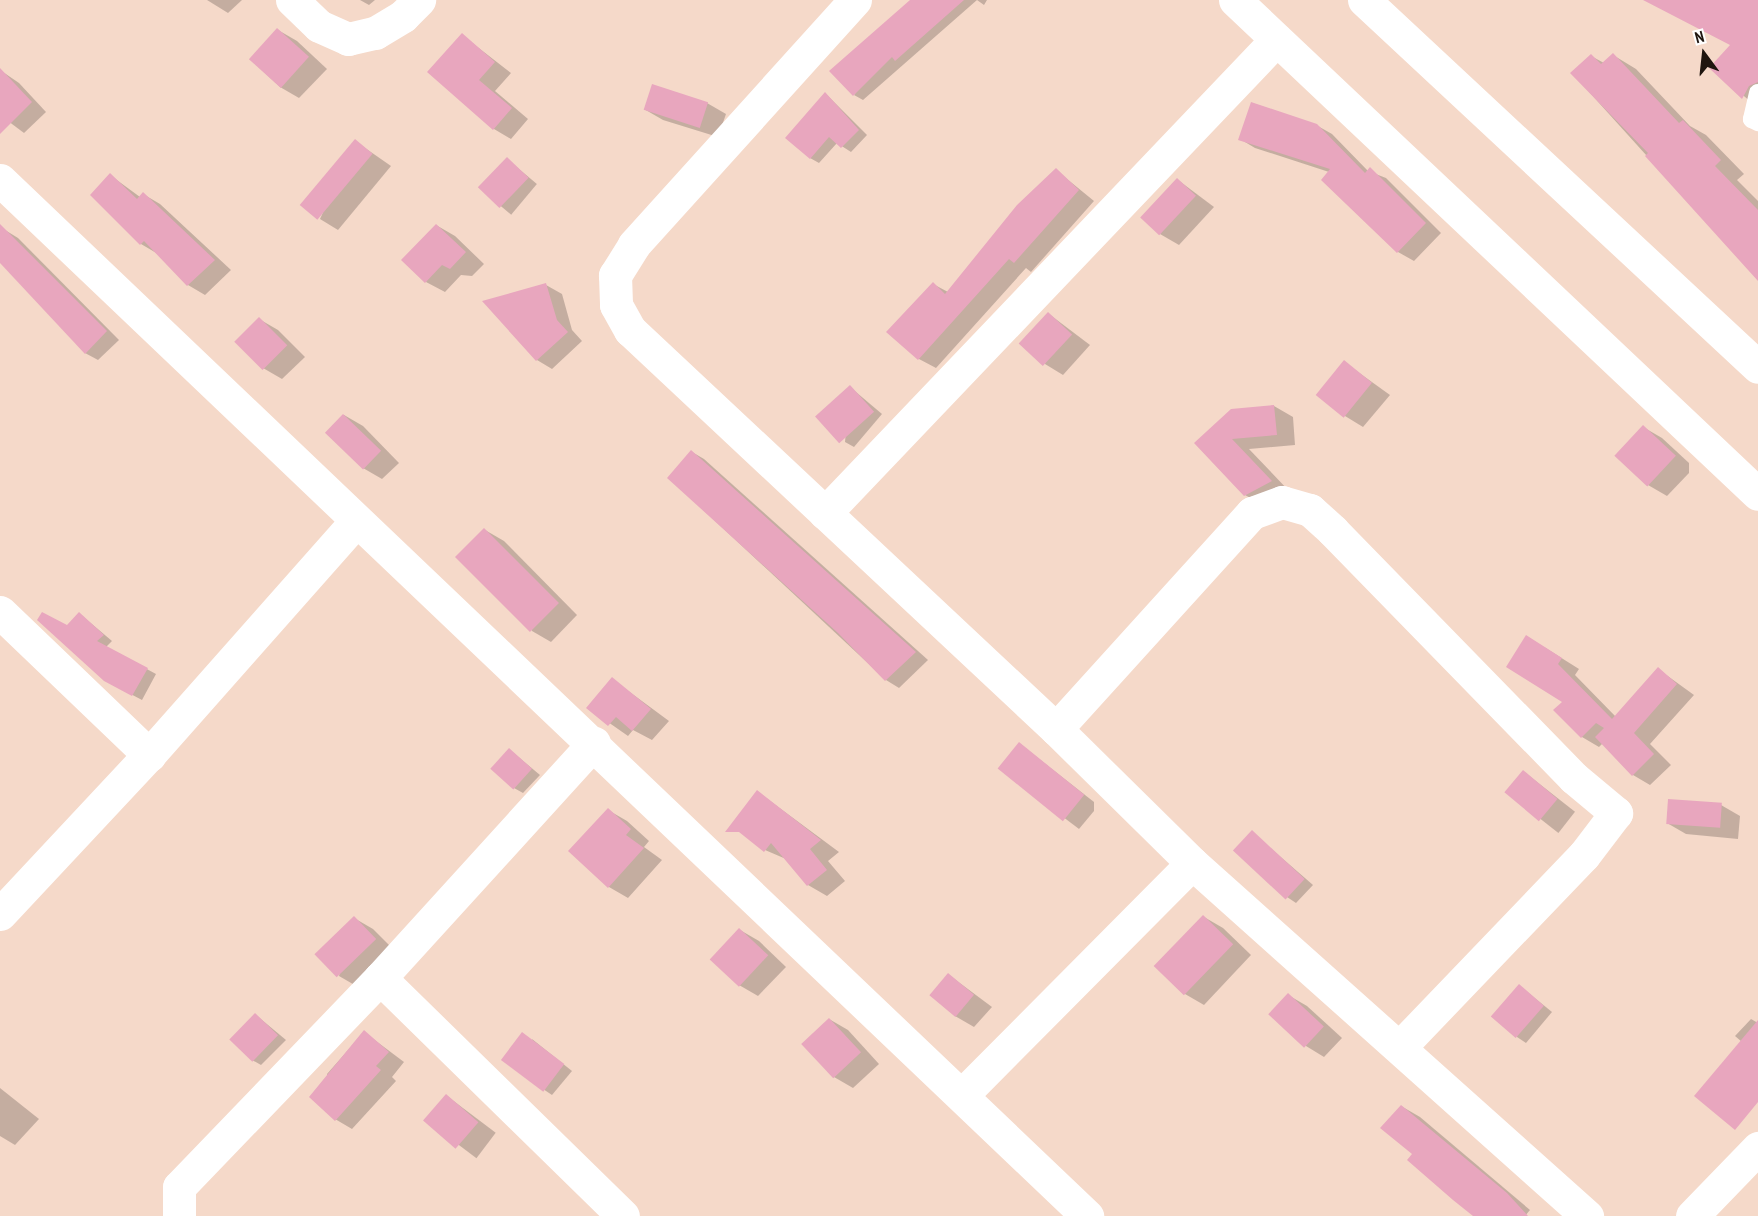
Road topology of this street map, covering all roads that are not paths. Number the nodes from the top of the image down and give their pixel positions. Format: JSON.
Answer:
{"nodes":[{"id":1,"x":292,"y":0,"type":"edge"},
{"id":2,"x":419,"y":0,"type":"edge"},
{"id":3,"x":855,"y":0,"type":"edge"},
{"id":4,"x":1235,"y":0,"type":"edge"},
{"id":5,"x":1364,"y":0,"type":"edge"},
{"id":6,"x":1276,"y":40,"type":"junction"},
{"id":7,"x":1758,"y":93,"type":"edge"},
{"id":8,"x":1758,"y":122,"type":"edge"},
{"id":9,"x":0,"y":180,"type":"edge"},
{"id":10,"x":1758,"y":367,"type":"edge"},
{"id":11,"x":1758,"y":494,"type":"edge"},
{"id":12,"x":825,"y":513,"type":"junction"},
{"id":13,"x":356,"y":521,"type":"junction"},
{"id":14,"x":0,"y":612,"type":"edge"},
{"id":15,"x":1056,"y":729,"type":"junction"},
{"id":16,"x":594,"y":743,"type":"junction"},
{"id":17,"x":149,"y":755,"type":"junction"},
{"id":18,"x":1192,"y":863,"type":"junction"},
{"id":19,"x":0,"y":914,"type":"edge"},
{"id":20,"x":380,"y":978,"type":"junction"},
{"id":21,"x":1401,"y":1046,"type":"junction"},
{"id":22,"x":963,"y":1094,"type":"junction"},
{"id":23,"x":1758,"y":1148,"type":"edge"},
{"id":24,"x":179,"y":1216,"type":"edge"},
{"id":25,"x":623,"y":1216,"type":"edge"},
{"id":26,"x":1087,"y":1216,"type":"edge"},
{"id":27,"x":1587,"y":1216,"type":"edge"},
{"id":28,"x":1692,"y":1216,"type":"edge"}],
"edges":[{"from":1,"to":2,"type":"street"},
{"from":3,"to":12,"type":"street"},
{"from":4,"to":6,"type":"street"},
{"from":5,"to":10,"type":"street"},
{"from":6,"to":11,"type":"street"},
{"from":6,"to":12,"type":"street"},
{"from":7,"to":8,"type":"lane"},
{"from":9,"to":13,"type":"street"},
{"from":12,"to":15,"type":"street"},
{"from":13,"to":16,"type":"street"},
{"from":13,"to":17,"type":"street"},
{"from":14,"to":17,"type":"street"},
{"from":15,"to":18,"type":"street"},
{"from":15,"to":21,"type":"street"},
{"from":16,"to":20,"type":"street"},
{"from":16,"to":22,"type":"street"},
{"from":17,"to":19,"type":"street"},
{"from":18,"to":21,"type":"street"},
{"from":18,"to":22,"type":"street"},
{"from":20,"to":24,"type":"street"},
{"from":20,"to":25,"type":"street"},
{"from":21,"to":27,"type":"street"},
{"from":22,"to":26,"type":"street"},
{"from":23,"to":28,"type":"street"}]}
